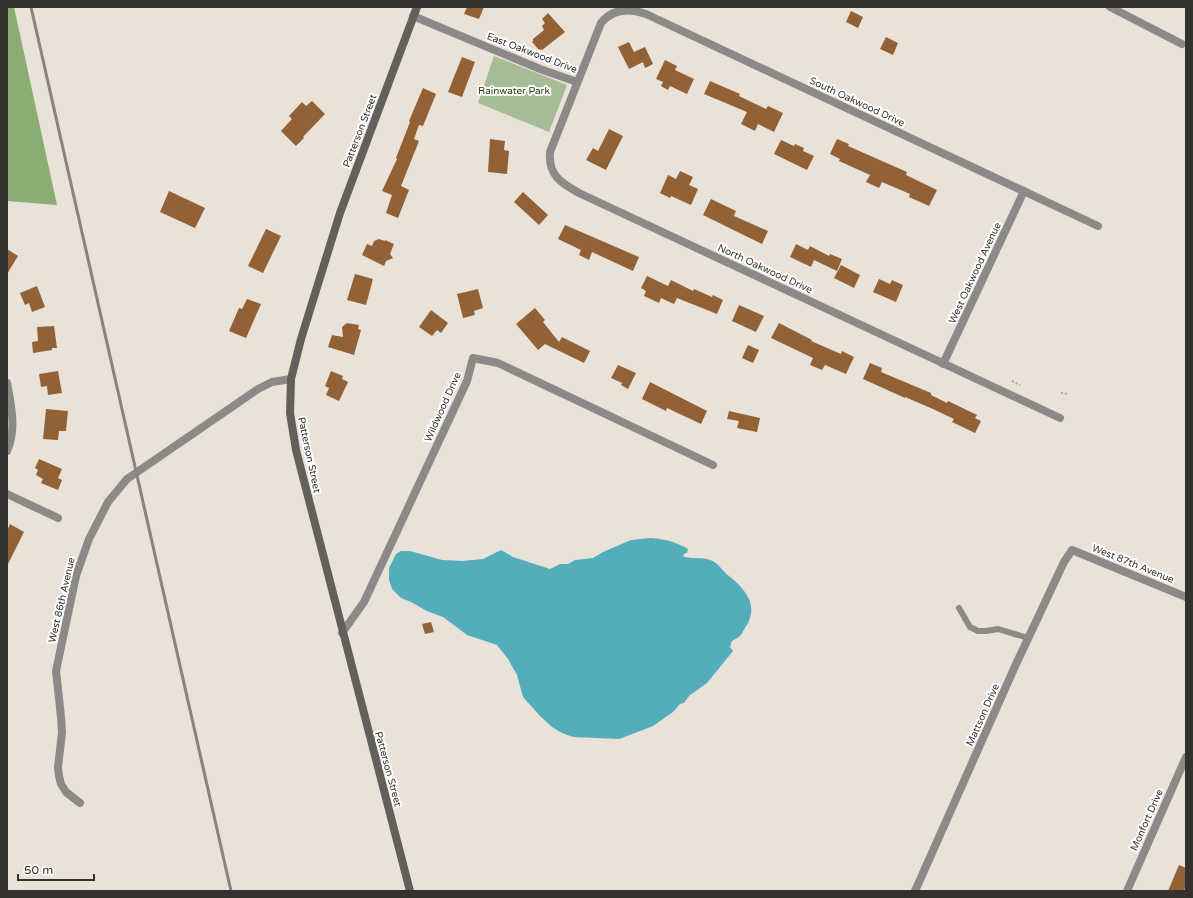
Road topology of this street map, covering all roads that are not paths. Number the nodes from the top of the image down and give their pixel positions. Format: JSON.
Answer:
{"nodes":[{"id":1,"x":417,"y":7,"type":"edge"},
{"id":2,"x":1110,"y":7,"type":"edge"},
{"id":3,"x":414,"y":16,"type":"junction"},
{"id":4,"x":606,"y":17,"type":"joint"},
{"id":5,"x":1182,"y":44,"type":"dead end"},
{"id":6,"x":577,"y":82,"type":"junction"},
{"id":7,"x":1024,"y":191,"type":"junction"},
{"id":8,"x":1098,"y":226,"type":"dead end"},
{"id":9,"x":943,"y":364,"type":"junction"},
{"id":10,"x":291,"y":379,"type":"junction"},
{"id":11,"x":7,"y":383,"type":"edge"},
{"id":12,"x":1060,"y":418,"type":"dead end"},
{"id":13,"x":7,"y":450,"type":"edge"},
{"id":14,"x":713,"y":465,"type":"dead end"},
{"id":15,"x":7,"y":494,"type":"edge"},
{"id":16,"x":58,"y":518,"type":"dead end"},
{"id":17,"x":1072,"y":550,"type":"joint"},
{"id":18,"x":1186,"y":597,"type":"edge"},
{"id":19,"x":959,"y":608,"type":"dead end"},
{"id":20,"x":342,"y":633,"type":"junction"},
{"id":21,"x":1028,"y":638,"type":"junction"},
{"id":22,"x":1186,"y":757,"type":"edge"},
{"id":23,"x":80,"y":803,"type":"dead end"},
{"id":24,"x":410,"y":891,"type":"edge"},
{"id":25,"x":915,"y":891,"type":"edge"},
{"id":26,"x":1127,"y":891,"type":"edge"}],
"edges":[{"from":1,"to":3,"type":"street","name":"Patterson Street"},
{"from":2,"to":5,"type":"street"},
{"from":3,"to":6,"type":"street","name":"East Oakwood Drive"},
{"from":3,"to":10,"type":"street","name":"Patterson Street"},
{"from":4,"to":6,"type":"street","name":"East Oakwood Drive"},
{"from":4,"to":7,"type":"street","name":"South Oakwood Drive"},
{"from":6,"to":9,"type":"street","name":"North Oakwood Drive"},
{"from":7,"to":8,"type":"street","name":"South Oakwood Drive"},
{"from":7,"to":9,"type":"street","name":"West Oakwood Avenue"},
{"from":9,"to":12,"type":"street","name":"North Oakwood Drive"},
{"from":10,"to":20,"type":"street","name":"Patterson Street"},
{"from":10,"to":23,"type":"street","name":"West 86th Avenue"},
{"from":11,"to":13,"type":"street"},
{"from":14,"to":20,"type":"street","name":"Wildwood Drive"},
{"from":15,"to":16,"type":"street"},
{"from":17,"to":18,"type":"street","name":"West 87th Avenue"},
{"from":17,"to":21,"type":"street","name":"Mattson Drive"},
{"from":19,"to":21,"type":"lane"},
{"from":20,"to":24,"type":"street","name":"Patterson Street"},
{"from":21,"to":25,"type":"street","name":"Mattson Drive"},
{"from":22,"to":26,"type":"street","name":"Monfort Drive"}]}
